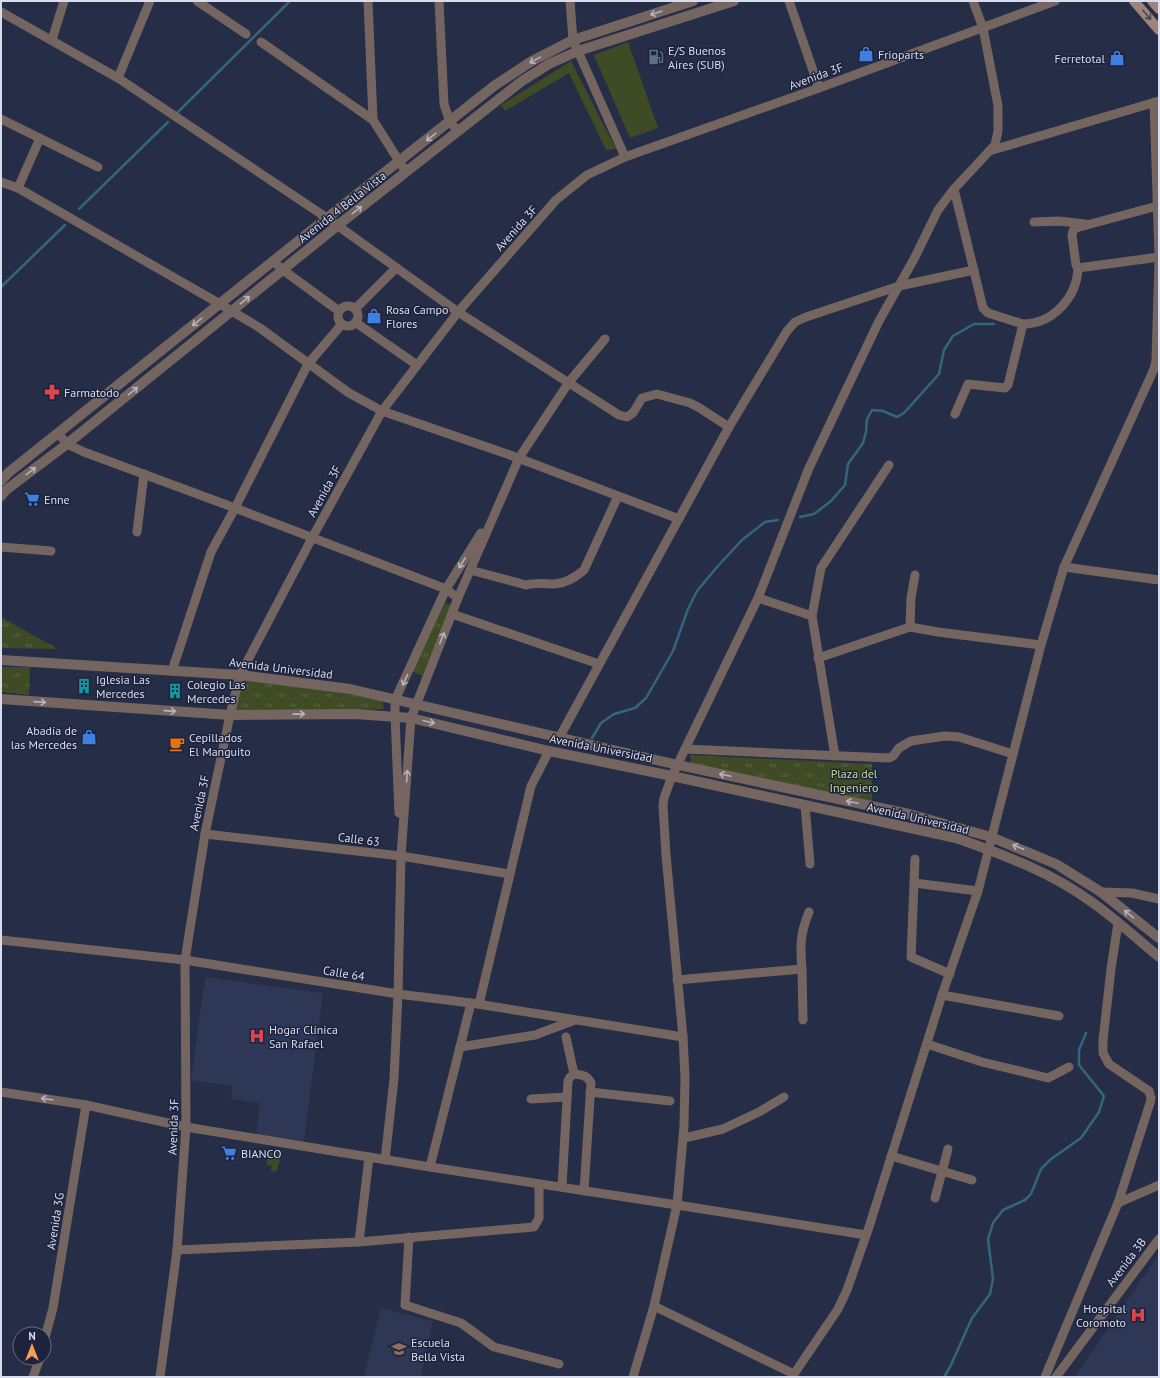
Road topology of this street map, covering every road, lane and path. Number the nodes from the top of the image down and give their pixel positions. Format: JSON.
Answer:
{"nodes":[{"id":1,"x":64,"y":1,"type":"edge"},
{"id":2,"x":150,"y":1,"type":"edge"},
{"id":3,"x":197,"y":1,"type":"edge"},
{"id":4,"x":368,"y":1,"type":"edge"},
{"id":5,"x":439,"y":1,"type":"edge"},
{"id":6,"x":570,"y":1,"type":"edge"},
{"id":7,"x":693,"y":1,"type":"edge"},
{"id":8,"x":734,"y":1,"type":"edge"},
{"id":9,"x":789,"y":1,"type":"edge"},
{"id":10,"x":973,"y":1,"type":"edge"},
{"id":11,"x":1055,"y":1,"type":"edge"},
{"id":12,"x":1134,"y":1,"type":"edge"},
{"id":13,"x":1152,"y":1,"type":"edge"},
{"id":14,"x":1159,"y":9,"type":"edge"},
{"id":15,"x":1,"y":12,"type":"edge"},
{"id":16,"x":983,"y":28,"type":"junction"},
{"id":17,"x":1159,"y":30,"type":"edge"},
{"id":18,"x":246,"y":34,"type":"dead end"},
{"id":19,"x":52,"y":40,"type":"junction"},
{"id":20,"x":573,"y":40,"type":"junction"},
{"id":21,"x":261,"y":42,"type":"dead end"},
{"id":22,"x":578,"y":51,"type":"junction"},
{"id":23,"x":118,"y":78,"type":"junction"},
{"id":24,"x":819,"y":88,"type":"junction"},
{"id":25,"x":1157,"y":102,"type":"edge"},
{"id":26,"x":1,"y":119,"type":"edge"},
{"id":27,"x":373,"y":120,"type":"junction"},
{"id":28,"x":450,"y":122,"type":"junction"},
{"id":29,"x":458,"y":132,"type":"junction"},
{"id":30,"x":40,"y":138,"type":"junction"},
{"id":31,"x":989,"y":151,"type":"junction"},
{"id":32,"x":625,"y":157,"type":"junction"},
{"id":33,"x":399,"y":162,"type":"junction"},
{"id":34,"x":98,"y":167,"type":"dead end"},
{"id":35,"x":406,"y":172,"type":"junction"},
{"id":36,"x":1,"y":182,"type":"edge"},
{"id":37,"x":18,"y":188,"type":"junction"},
{"id":38,"x":954,"y":189,"type":"junction"},
{"id":39,"x":1157,"y":206,"type":"junction"},
{"id":40,"x":327,"y":218,"type":"junction"},
{"id":41,"x":1034,"y":222,"type":"dead end"},
{"id":42,"x":1088,"y":225,"type":"junction"},
{"id":43,"x":337,"y":226,"type":"junction"},
{"id":44,"x":1159,"y":257,"type":"edge"},
{"id":45,"x":273,"y":261,"type":"junction"},
{"id":46,"x":396,"y":268,"type":"junction"},
{"id":47,"x":1078,"y":268,"type":"junction"},
{"id":48,"x":283,"y":270,"type":"junction"},
{"id":49,"x":974,"y":270,"type":"junction"},
{"id":50,"x":899,"y":286,"type":"junction"},
{"id":51,"x":220,"y":304,"type":"junction"},
{"id":52,"x":355,"y":309,"type":"junction"},
{"id":53,"x":232,"y":311,"type":"junction"},
{"id":54,"x":339,"y":311,"type":"junction"},
{"id":55,"x":458,"y":312,"type":"junction"},
{"id":56,"x":355,"y":322,"type":"junction"},
{"id":57,"x":342,"y":324,"type":"junction"},
{"id":58,"x":1022,"y":324,"type":"junction"},
{"id":59,"x":605,"y":339,"type":"dead end"},
{"id":60,"x":1158,"y":353,"type":"edge"},
{"id":61,"x":308,"y":364,"type":"junction"},
{"id":62,"x":417,"y":365,"type":"junction"},
{"id":63,"x":140,"y":367,"type":"junction"},
{"id":64,"x":149,"y":378,"type":"junction"},
{"id":65,"x":569,"y":382,"type":"junction"},
{"id":66,"x":382,"y":411,"type":"junction"},
{"id":67,"x":955,"y":414,"type":"dead end"},
{"id":68,"x":729,"y":427,"type":"junction"},
{"id":69,"x":58,"y":433,"type":"junction"},
{"id":70,"x":67,"y":444,"type":"junction"},
{"id":71,"x":519,"y":458,"type":"junction"},
{"id":72,"x":889,"y":465,"type":"dead end"},
{"id":73,"x":5,"y":471,"type":"edge"},
{"id":74,"x":144,"y":474,"type":"junction"},
{"id":75,"x":1,"y":481,"type":"edge"},
{"id":76,"x":1,"y":496,"type":"edge"},
{"id":77,"x":618,"y":496,"type":"junction"},
{"id":78,"x":498,"y":506,"type":"junction"},
{"id":79,"x":236,"y":508,"type":"junction"},
{"id":80,"x":679,"y":519,"type":"junction"},
{"id":81,"x":137,"y":532,"type":"dead end"},
{"id":82,"x":312,"y":538,"type":"junction"},
{"id":83,"x":1,"y":547,"type":"edge"},
{"id":84,"x":51,"y":551,"type":"dead end"},
{"id":85,"x":1064,"y":568,"type":"junction"},
{"id":86,"x":470,"y":570,"type":"junction"},
{"id":87,"x":915,"y":575,"type":"dead end"},
{"id":88,"x":1159,"y":580,"type":"edge"},
{"id":89,"x":446,"y":589,"type":"junction"},
{"id":90,"x":458,"y":598,"type":"junction"},
{"id":91,"x":758,"y":598,"type":"junction"},
{"id":92,"x":452,"y":614,"type":"junction"},
{"id":93,"x":812,"y":616,"type":"junction"},
{"id":94,"x":910,"y":627,"type":"junction"},
{"id":95,"x":1041,"y":645,"type":"junction"},
{"id":96,"x":818,"y":658,"type":"junction"},
{"id":97,"x":1,"y":660,"type":"edge"},
{"id":98,"x":599,"y":664,"type":"junction"},
{"id":99,"x":172,"y":671,"type":"junction"},
{"id":100,"x":240,"y":675,"type":"junction"},
{"id":101,"x":1,"y":699,"type":"edge"},
{"id":102,"x":395,"y":700,"type":"junction"},
{"id":103,"x":416,"y":704,"type":"junction"},
{"id":104,"x":230,"y":715,"type":"junction"},
{"id":105,"x":395,"y":716,"type":"junction"},
{"id":106,"x":411,"y":718,"type":"junction"},
{"id":107,"x":559,"y":738,"type":"junction"},
{"id":108,"x":685,"y":749,"type":"junction"},
{"id":109,"x":549,"y":751,"type":"junction"},
{"id":110,"x":1013,"y":754,"type":"junction"},
{"id":111,"x":835,"y":756,"type":"junction"},
{"id":112,"x":678,"y":765,"type":"junction"},
{"id":113,"x":672,"y":776,"type":"junction"},
{"id":114,"x":806,"y":805,"type":"junction"},
{"id":115,"x":205,"y":834,"type":"junction"},
{"id":116,"x":991,"y":837,"type":"junction"},
{"id":117,"x":988,"y":849,"type":"junction"},
{"id":118,"x":401,"y":856,"type":"junction"},
{"id":119,"x":914,"y":859,"type":"dead end"},
{"id":120,"x":810,"y":864,"type":"dead end"},
{"id":121,"x":510,"y":874,"type":"junction"},
{"id":122,"x":914,"y":883,"type":"junction"},
{"id":123,"x":978,"y":891,"type":"junction"},
{"id":124,"x":1101,"y":892,"type":"junction"},
{"id":125,"x":1159,"y":900,"type":"edge"},
{"id":126,"x":809,"y":912,"type":"dead end"},
{"id":127,"x":1118,"y":923,"type":"junction"},
{"id":128,"x":1159,"y":938,"type":"edge"},
{"id":129,"x":1,"y":940,"type":"edge"},
{"id":130,"x":1159,"y":957,"type":"edge"},
{"id":131,"x":185,"y":960,"type":"junction"},
{"id":132,"x":802,"y":969,"type":"junction"},
{"id":133,"x":950,"y":974,"type":"junction"},
{"id":134,"x":677,"y":980,"type":"junction"},
{"id":135,"x":398,"y":994,"type":"junction"},
{"id":136,"x":942,"y":995,"type":"junction"},
{"id":137,"x":475,"y":1003,"type":"junction"},
{"id":138,"x":1059,"y":1016,"type":"dead end"},
{"id":139,"x":575,"y":1019,"type":"junction"},
{"id":140,"x":803,"y":1020,"type":"dead end"},
{"id":141,"x":566,"y":1037,"type":"dead end"},
{"id":142,"x":683,"y":1037,"type":"junction"},
{"id":143,"x":927,"y":1044,"type":"junction"},
{"id":144,"x":460,"y":1047,"type":"junction"},
{"id":145,"x":1069,"y":1067,"type":"dead end"},
{"id":146,"x":574,"y":1074,"type":"junction"},
{"id":147,"x":1,"y":1092,"type":"edge"},
{"id":148,"x":590,"y":1092,"type":"junction"},
{"id":149,"x":567,"y":1097,"type":"junction"},
{"id":150,"x":784,"y":1097,"type":"dead end"},
{"id":151,"x":531,"y":1099,"type":"dead end"},
{"id":152,"x":670,"y":1101,"type":"dead end"},
{"id":153,"x":86,"y":1105,"type":"junction"},
{"id":154,"x":186,"y":1127,"type":"junction"},
{"id":155,"x":684,"y":1138,"type":"junction"},
{"id":156,"x":948,"y":1149,"type":"dead end"},
{"id":157,"x":891,"y":1156,"type":"junction"},
{"id":158,"x":369,"y":1157,"type":"junction"},
{"id":159,"x":386,"y":1160,"type":"junction"},
{"id":160,"x":430,"y":1167,"type":"junction"},
{"id":161,"x":942,"y":1172,"type":"junction"},
{"id":162,"x":972,"y":1180,"type":"dead end"},
{"id":163,"x":539,"y":1184,"type":"junction"},
{"id":164,"x":1159,"y":1185,"type":"edge"},
{"id":165,"x":562,"y":1187,"type":"junction"},
{"id":166,"x":584,"y":1191,"type":"junction"},
{"id":167,"x":935,"y":1198,"type":"dead end"},
{"id":168,"x":1118,"y":1203,"type":"junction"},
{"id":169,"x":677,"y":1205,"type":"junction"},
{"id":170,"x":866,"y":1235,"type":"junction"},
{"id":171,"x":409,"y":1237,"type":"junction"},
{"id":172,"x":1159,"y":1238,"type":"edge"},
{"id":173,"x":359,"y":1242,"type":"junction"},
{"id":174,"x":177,"y":1250,"type":"junction"},
{"id":175,"x":654,"y":1306,"type":"junction"},
{"id":176,"x":48,"y":1326,"type":"edge"},
{"id":177,"x":559,"y":1364,"type":"dead end"},
{"id":178,"x":37,"y":1366,"type":"edge"},
{"id":179,"x":793,"y":1376,"type":"edge"},
{"id":180,"x":34,"y":1377,"type":"edge"},
{"id":181,"x":160,"y":1377,"type":"edge"},
{"id":182,"x":634,"y":1377,"type":"edge"},
{"id":183,"x":1045,"y":1377,"type":"edge"},
{"id":184,"x":1056,"y":1377,"type":"edge"}],
"edges":[{"from":1,"to":19,"type":"street"},
{"from":2,"to":23,"type":"street"},
{"from":3,"to":18,"type":"street"},
{"from":4,"to":27,"type":"street"},
{"from":5,"to":28,"type":"street"},
{"from":6,"to":20,"type":"street"},
{"from":7,"to":20,"type":"street","name":"Avenida 4 Bella Vista","one_way":true},
{"from":8,"to":22,"type":"street","name":"Avenida 4 Bella Vista"},
{"from":9,"to":24,"type":"street"},
{"from":10,"to":16,"type":"street"},
{"from":11,"to":16,"type":"street","name":"Avenida 3F"},
{"from":12,"to":17,"type":"main road","one_way":true},
{"from":13,"to":14,"type":"main road"},
{"from":15,"to":19,"type":"street"},
{"from":16,"to":24,"type":"street","name":"Avenida 3F"},
{"from":16,"to":31,"type":"street"},
{"from":19,"to":23,"type":"street"},
{"from":20,"to":22,"type":"street"},
{"from":20,"to":28,"type":"street","name":"Avenida 4 Bella Vista","one_way":true},
{"from":21,"to":27,"type":"street"},
{"from":22,"to":29,"type":"street","name":"Avenida 4 Bella Vista"},
{"from":22,"to":32,"type":"street"},
{"from":23,"to":40,"type":"street"},
{"from":24,"to":32,"type":"street","name":"Avenida 3F"},
{"from":25,"to":31,"type":"street"},
{"from":25,"to":39,"type":"street"},
{"from":26,"to":30,"type":"street"},
{"from":27,"to":33,"type":"street"},
{"from":28,"to":29,"type":"street"},
{"from":28,"to":33,"type":"street","name":"Avenida 4 Bella Vista","one_way":true},
{"from":29,"to":35,"type":"street","name":"Avenida 4 Bella Vista"},
{"from":30,"to":34,"type":"street"},
{"from":30,"to":37,"type":"street"},
{"from":31,"to":38,"type":"street"},
{"from":32,"to":55,"type":"street","name":"Avenida 3F"},
{"from":33,"to":35,"type":"street"},
{"from":33,"to":40,"type":"street","name":"Avenida 4 Bella Vista"},
{"from":43,"to":35,"type":"street","name":"Avenida 4 Bella Vista","one_way":true},
{"from":36,"to":37,"type":"street"},
{"from":37,"to":51,"type":"street"},
{"from":38,"to":49,"type":"street"},
{"from":38,"to":50,"type":"street"},
{"from":39,"to":42,"type":"street"},
{"from":39,"to":44,"type":"street"},
{"from":40,"to":43,"type":"street"},
{"from":40,"to":45,"type":"street","name":"Avenida 4 Bella Vista"},
{"from":41,"to":42,"type":"street"},
{"from":42,"to":47,"type":"street"},
{"from":43,"to":46,"type":"street"},
{"from":43,"to":48,"type":"street","name":"Avenida 4 Bella Vista"},
{"from":44,"to":47,"type":"street"},
{"from":44,"to":60,"type":"street"},
{"from":45,"to":48,"type":"street"},
{"from":45,"to":51,"type":"street","name":"Avenida 4 Bella Vista"},
{"from":46,"to":52,"type":"street"},
{"from":46,"to":55,"type":"street"},
{"from":47,"to":58,"type":"street"},
{"from":53,"to":48,"type":"street","name":"Avenida 4 Bella Vista","one_way":true},
{"from":48,"to":54,"type":"street"},
{"from":49,"to":50,"type":"street"},
{"from":49,"to":58,"type":"street"},
{"from":50,"to":68,"type":"street"},
{"from":50,"to":91,"type":"street"},
{"from":51,"to":53,"type":"street"},
{"from":51,"to":63,"type":"street","name":"Avenida 4 Bella Vista","one_way":true},
{"from":52,"to":54,"type":"street"},
{"from":52,"to":56,"type":"street"},
{"from":53,"to":61,"type":"street"},
{"from":53,"to":64,"type":"street","name":"Avenida 4 Bella Vista"},
{"from":54,"to":57,"type":"street"},
{"from":55,"to":62,"type":"street","name":"Avenida 3F"},
{"from":55,"to":65,"type":"street"},
{"from":56,"to":57,"type":"street"},
{"from":56,"to":62,"type":"street"},
{"from":57,"to":61,"type":"street"},
{"from":58,"to":67,"type":"street"},
{"from":59,"to":65,"type":"street"},
{"from":60,"to":85,"type":"street"},
{"from":61,"to":66,"type":"street"},
{"from":61,"to":79,"type":"street"},
{"from":62,"to":66,"type":"street","name":"Avenida 3F"},
{"from":63,"to":64,"type":"street"},
{"from":63,"to":69,"type":"street","name":"Avenida 4 Bella Vista"},
{"from":70,"to":64,"type":"street","name":"Avenida 4 Bella Vista","one_way":true},
{"from":65,"to":68,"type":"street"},
{"from":65,"to":71,"type":"street"},
{"from":66,"to":71,"type":"street"},
{"from":66,"to":82,"type":"street","name":"Avenida 3F"},
{"from":68,"to":80,"type":"street"},
{"from":69,"to":70,"type":"street"},
{"from":69,"to":73,"type":"street","name":"Avenida 4 Bella Vista"},
{"from":70,"to":74,"type":"street"},
{"from":76,"to":70,"type":"street","name":"Avenida 4 Bella Vista","one_way":true},
{"from":71,"to":77,"type":"street"},
{"from":71,"to":78,"type":"street"},
{"from":72,"to":93,"type":"street"},
{"from":73,"to":75,"type":"street","name":"Avenida 4 Bella Vista"},
{"from":74,"to":79,"type":"street"},
{"from":74,"to":81,"type":"street"},
{"from":77,"to":80,"type":"street"},
{"from":77,"to":86,"type":"street"},
{"from":78,"to":86,"type":"street"},
{"from":78,"to":89,"type":"street","one_way":true},
{"from":79,"to":82,"type":"street"},
{"from":79,"to":99,"type":"street"},
{"from":80,"to":98,"type":"street"},
{"from":82,"to":89,"type":"street"},
{"from":82,"to":100,"type":"street","name":"Avenida 3F"},
{"from":83,"to":84,"type":"street"},
{"from":85,"to":88,"type":"street"},
{"from":85,"to":95,"type":"street"},
{"from":86,"to":90,"type":"street"},
{"from":87,"to":94,"type":"street"},
{"from":89,"to":90,"type":"street"},
{"from":89,"to":102,"type":"street","one_way":true},
{"from":90,"to":92,"type":"street"},
{"from":91,"to":93,"type":"street"},
{"from":91,"to":108,"type":"street"},
{"from":92,"to":98,"type":"street"},
{"from":103,"to":92,"type":"street","one_way":true},
{"from":93,"to":96,"type":"street"},
{"from":94,"to":95,"type":"street"},
{"from":94,"to":96,"type":"street"},
{"from":95,"to":110,"type":"street"},
{"from":96,"to":111,"type":"street"},
{"from":97,"to":99,"type":"street","name":"Avenida Universidad"},
{"from":98,"to":107,"type":"street"},
{"from":99,"to":100,"type":"street","name":"Avenida Universidad"},
{"from":100,"to":102,"type":"street","name":"Avenida Universidad"},
{"from":100,"to":104,"type":"street","name":"Avenida 3F"},
{"from":101,"to":104,"type":"street","name":"Avenida Universidad","one_way":true},
{"from":102,"to":103,"type":"street","name":"Avenida Universidad"},
{"from":102,"to":105,"type":"street"},
{"from":103,"to":106,"type":"street"},
{"from":103,"to":107,"type":"street","name":"Avenida Universidad"},
{"from":104,"to":105,"type":"street","name":"Avenida Universidad","one_way":true},
{"from":104,"to":115,"type":"street","name":"Avenida 3F"},
{"from":105,"to":106,"type":"street","name":"Avenida Universidad"},
{"from":105,"to":118,"type":"street"},
{"from":106,"to":109,"type":"street","name":"Avenida Universidad","one_way":true},
{"from":118,"to":106,"type":"street","one_way":true},
{"from":107,"to":112,"type":"street","name":"Avenida Universidad"},
{"from":108,"to":111,"type":"street"},
{"from":108,"to":112,"type":"street"},
{"from":109,"to":113,"type":"street","name":"Avenida Universidad"},
{"from":109,"to":121,"type":"street"},
{"from":110,"to":111,"type":"street"},
{"from":110,"to":116,"type":"street"},
{"from":112,"to":113,"type":"street"},
{"from":116,"to":112,"type":"street","name":"Avenida Universidad","one_way":true},
{"from":113,"to":114,"type":"street","name":"Avenida Universidad"},
{"from":113,"to":134,"type":"street"},
{"from":114,"to":117,"type":"street","name":"Avenida Universidad"},
{"from":114,"to":120,"type":"street"},
{"from":115,"to":118,"type":"street","name":"Calle 63"},
{"from":115,"to":131,"type":"street","name":"Avenida 3F"},
{"from":116,"to":117,"type":"street"},
{"from":124,"to":116,"type":"street","name":"Avenida Universidad","one_way":true},
{"from":117,"to":123,"type":"street"},
{"from":117,"to":127,"type":"street","name":"Avenida Universidad"},
{"from":118,"to":121,"type":"street","name":"Calle 63"},
{"from":118,"to":135,"type":"street"},
{"from":119,"to":122,"type":"street"},
{"from":121,"to":137,"type":"street"},
{"from":122,"to":123,"type":"street"},
{"from":122,"to":133,"type":"street"},
{"from":123,"to":133,"type":"street"},
{"from":124,"to":125,"type":"street"},
{"from":128,"to":124,"type":"street","name":"Avenida Universidad","one_way":true},
{"from":126,"to":132,"type":"street"},
{"from":127,"to":130,"type":"street","name":"Avenida Universidad"},
{"from":127,"to":168,"type":"street"},
{"from":129,"to":131,"type":"street","name":"Calle 64"},
{"from":131,"to":135,"type":"street","name":"Calle 64"},
{"from":131,"to":154,"type":"street","name":"Avenida 3F"},
{"from":132,"to":134,"type":"street"},
{"from":132,"to":140,"type":"street"},
{"from":133,"to":136,"type":"street"},
{"from":134,"to":142,"type":"street"},
{"from":135,"to":137,"type":"street","name":"Calle 64"},
{"from":135,"to":159,"type":"street"},
{"from":136,"to":138,"type":"street"},
{"from":136,"to":143,"type":"street"},
{"from":137,"to":139,"type":"street","name":"Calle 64"},
{"from":137,"to":144,"type":"street"},
{"from":139,"to":142,"type":"street","name":"Calle 64"},
{"from":139,"to":144,"type":"street"},
{"from":141,"to":146,"type":"street"},
{"from":142,"to":155,"type":"street"},
{"from":143,"to":145,"type":"street"},
{"from":143,"to":157,"type":"street"},
{"from":144,"to":160,"type":"street"},
{"from":146,"to":148,"type":"street"},
{"from":146,"to":149,"type":"street"},
{"from":153,"to":147,"type":"street","one_way":true},
{"from":148,"to":152,"type":"street"},
{"from":148,"to":166,"type":"street"},
{"from":149,"to":151,"type":"street"},
{"from":149,"to":165,"type":"street"},
{"from":150,"to":155,"type":"street"},
{"from":153,"to":154,"type":"street"},
{"from":153,"to":176,"type":"street","name":"Avenida 3G"},
{"from":154,"to":158,"type":"street"},
{"from":154,"to":174,"type":"street","name":"Avenida 3F"},
{"from":155,"to":169,"type":"street"},
{"from":156,"to":161,"type":"street"},
{"from":157,"to":161,"type":"street"},
{"from":157,"to":170,"type":"street"},
{"from":158,"to":159,"type":"street"},
{"from":158,"to":173,"type":"street"},
{"from":159,"to":160,"type":"street"},
{"from":160,"to":163,"type":"street"},
{"from":161,"to":162,"type":"street"},
{"from":161,"to":167,"type":"street"},
{"from":163,"to":165,"type":"street"},
{"from":163,"to":171,"type":"street"},
{"from":164,"to":168,"type":"street"},
{"from":165,"to":166,"type":"street"},
{"from":166,"to":169,"type":"street"},
{"from":168,"to":183,"type":"street"},
{"from":169,"to":170,"type":"street"},
{"from":169,"to":175,"type":"street"},
{"from":170,"to":179,"type":"street"},
{"from":171,"to":173,"type":"street"},
{"from":171,"to":177,"type":"street"},
{"from":172,"to":184,"type":"street","name":"Avenida 3B"},
{"from":173,"to":174,"type":"street"},
{"from":174,"to":181,"type":"street","name":"Avenida 3F"},
{"from":175,"to":179,"type":"street"},
{"from":175,"to":182,"type":"street"},
{"from":178,"to":180,"type":"street"}]}
